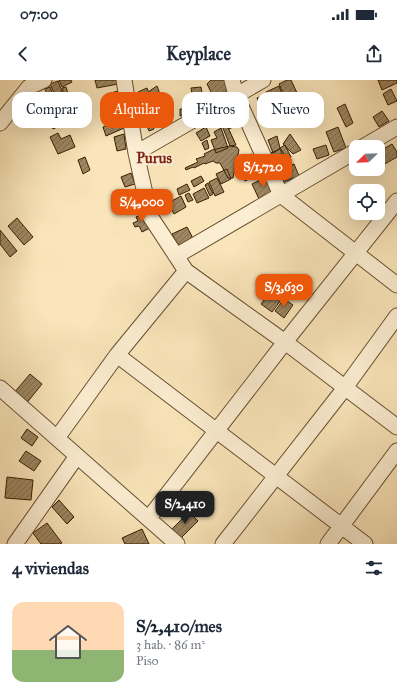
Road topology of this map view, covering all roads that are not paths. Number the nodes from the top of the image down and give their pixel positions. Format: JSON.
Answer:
{"nodes":[{"id":1,"x":44,"y":80,"type":"edge"},
{"id":2,"x":124,"y":80,"type":"edge"},
{"id":3,"x":232,"y":80,"type":"edge"},
{"id":4,"x":263,"y":80,"type":"edge"},
{"id":5,"x":28,"y":83,"type":"edge"},
{"id":6,"x":235,"y":92,"type":"edge"},
{"id":7,"x":241,"y":92,"type":"edge"},
{"id":8,"x":0,"y":122,"type":"edge"},
{"id":9,"x":249,"y":124,"type":"edge"},
{"id":10,"x":182,"y":126,"type":"edge"},
{"id":11,"x":397,"y":127,"type":"edge"},
{"id":12,"x":375,"y":140,"type":"edge"},
{"id":13,"x":136,"y":153,"type":"junction"},
{"id":14,"x":349,"y":155,"type":"edge"},
{"id":15,"x":281,"y":195,"type":"junction"},
{"id":16,"x":397,"y":201,"type":"edge"},
{"id":17,"x":356,"y":252,"type":"junction"},
{"id":18,"x":176,"y":256,"type":"junction"},
{"id":19,"x":186,"y":271,"type":"junction"},
{"id":20,"x":397,"y":285,"type":"edge"},
{"id":21,"x":397,"y":316,"type":"edge"},
{"id":22,"x":285,"y":342,"type":"junction"},
{"id":23,"x":117,"y":355,"type":"junction"},
{"id":24,"x":0,"y":388,"type":"edge"},
{"id":25,"x":344,"y":389,"type":"junction"},
{"id":26,"x":397,"y":427,"type":"edge"},
{"id":27,"x":216,"y":431,"type":"junction"},
{"id":28,"x":57,"y":438,"type":"junction"},
{"id":29,"x":397,"y":451,"type":"edge"},
{"id":30,"x":77,"y":456,"type":"junction"},
{"id":31,"x":276,"y":476,"type":"junction"},
{"id":32,"x":149,"y":518,"type":"junction"},
{"id":33,"x":341,"y":526,"type":"junction"},
{"id":34,"x":15,"y":544,"type":"edge"},
{"id":35,"x":177,"y":544,"type":"edge"},
{"id":36,"x":223,"y":544,"type":"edge"},
{"id":37,"x":328,"y":544,"type":"edge"},
{"id":38,"x":365,"y":544,"type":"edge"}],
"edges":[{"from":1,"to":5,"type":"street"},
{"from":2,"to":13,"type":"street"},
{"from":3,"to":6,"type":"street"},
{"from":4,"to":7,"type":"street"},
{"from":5,"to":8,"type":"street"},
{"from":9,"to":15,"type":"street"},
{"from":10,"to":13,"type":"street"},
{"from":11,"to":12,"type":"street"},
{"from":13,"to":18,"type":"street"},
{"from":14,"to":15,"type":"street"},
{"from":15,"to":17,"type":"street"},
{"from":15,"to":18,"type":"street"},
{"from":16,"to":17,"type":"street"},
{"from":17,"to":20,"type":"street"},
{"from":17,"to":22,"type":"street"},
{"from":18,"to":19,"type":"street"},
{"from":19,"to":22,"type":"street"},
{"from":19,"to":23,"type":"street"},
{"from":21,"to":25,"type":"street"},
{"from":22,"to":25,"type":"street"},
{"from":22,"to":27,"type":"street"},
{"from":23,"to":27,"type":"street"},
{"from":23,"to":28,"type":"street"},
{"from":24,"to":28,"type":"street"},
{"from":25,"to":26,"type":"street"},
{"from":25,"to":31,"type":"street"},
{"from":27,"to":31,"type":"street"},
{"from":27,"to":32,"type":"street"},
{"from":28,"to":30,"type":"street"},
{"from":29,"to":33,"type":"street"},
{"from":30,"to":32,"type":"street"},
{"from":30,"to":34,"type":"street"},
{"from":31,"to":33,"type":"street"},
{"from":31,"to":36,"type":"street"},
{"from":32,"to":35,"type":"street"},
{"from":33,"to":37,"type":"street"},
{"from":33,"to":38,"type":"street"}]}
